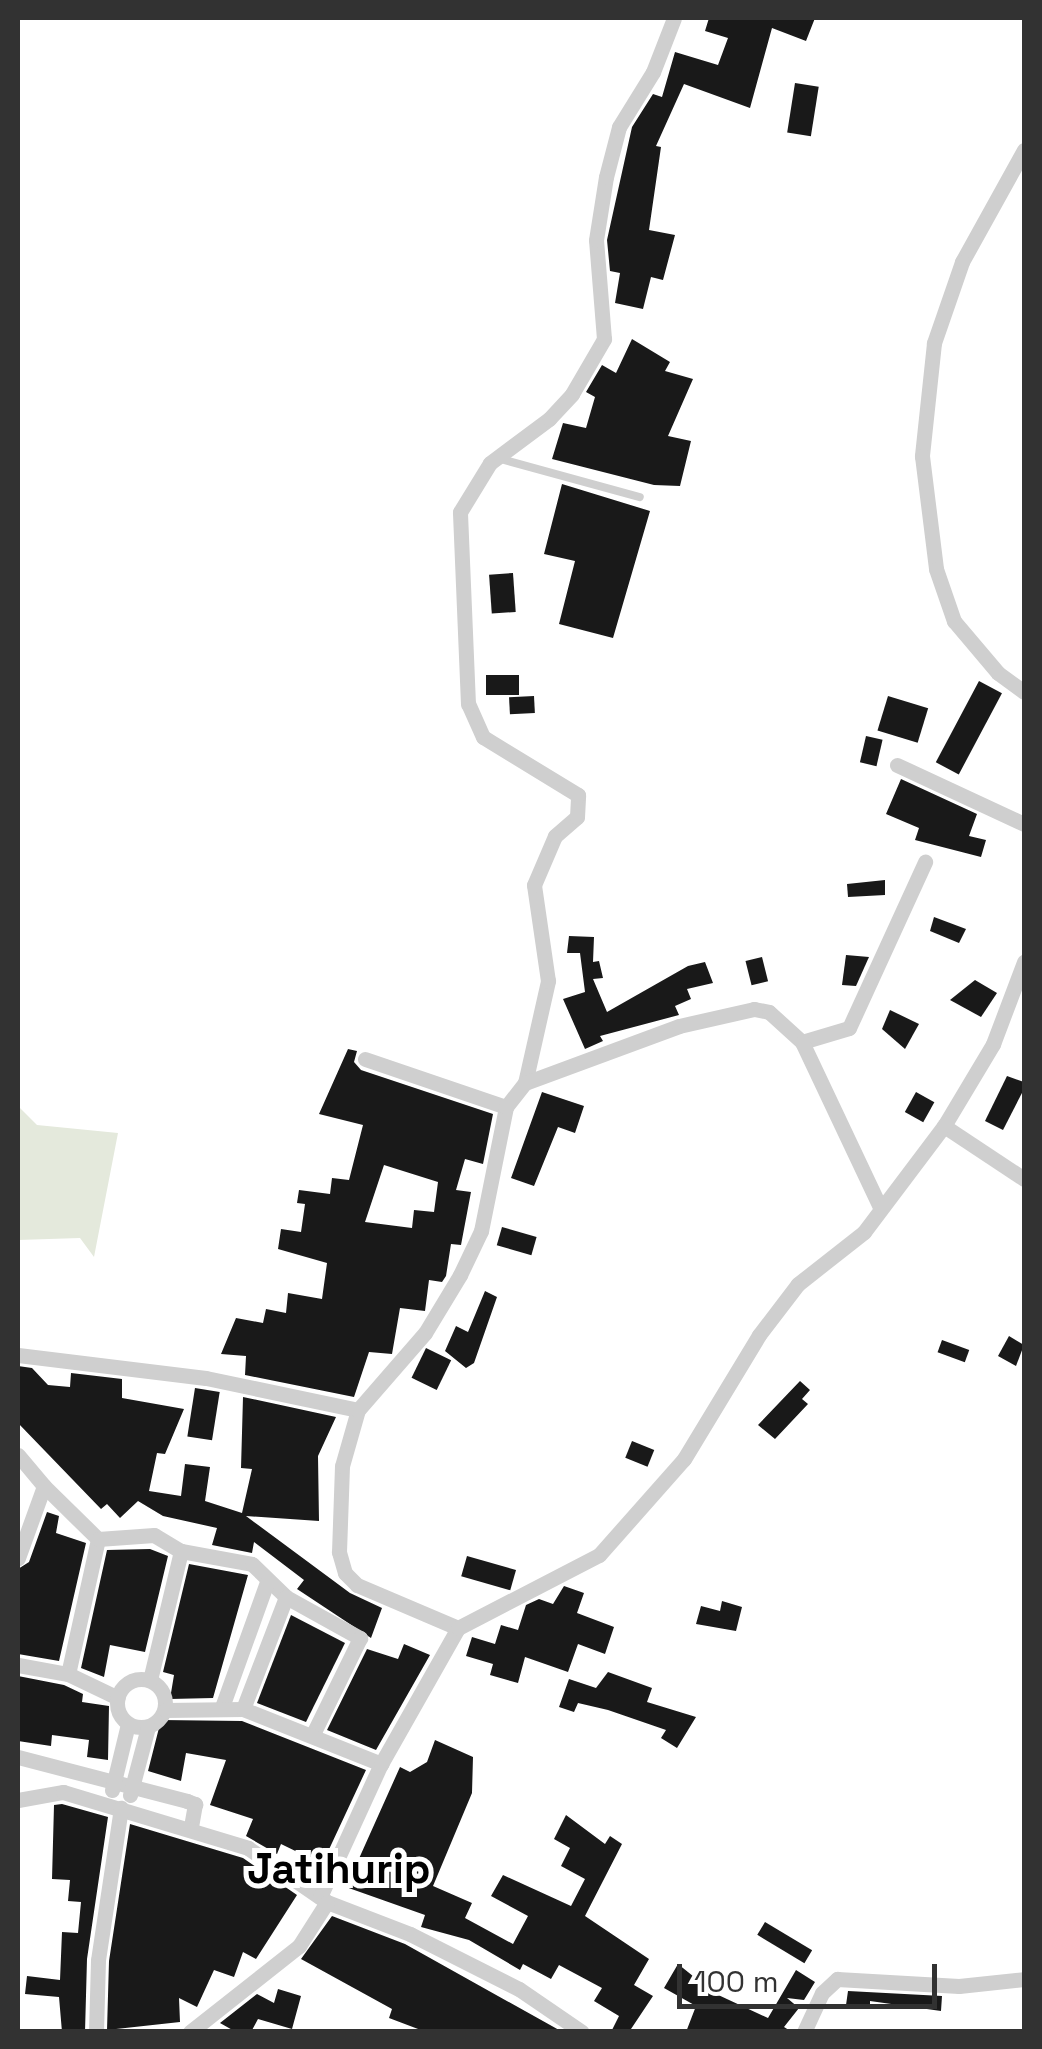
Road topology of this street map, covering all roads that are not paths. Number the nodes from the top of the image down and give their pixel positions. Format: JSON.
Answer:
{"nodes":[{"id":1,"x":674,"y":18,"type":"edge"},
{"id":2,"x":1024,"y":150,"type":"edge"},
{"id":3,"x":496,"y":458,"type":"junction"},
{"id":4,"x":640,"y":497,"type":"dead end"},
{"id":5,"x":1024,"y":692,"type":"edge"},
{"id":6,"x":897,"y":765,"type":"dead end"},
{"id":7,"x":1024,"y":824,"type":"edge"},
{"id":8,"x":925,"y":862,"type":"dead end"},
{"id":9,"x":1024,"y":962,"type":"edge"},
{"id":10,"x":802,"y":1042,"type":"junction"},
{"id":11,"x":365,"y":1060,"type":"dead end"},
{"id":12,"x":525,"y":1083,"type":"junction"},
{"id":13,"x":506,"y":1107,"type":"junction"},
{"id":14,"x":944,"y":1126,"type":"junction"},
{"id":15,"x":1024,"y":1179,"type":"edge"},
{"id":16,"x":880,"y":1207,"type":"junction"},
{"id":17,"x":18,"y":1355,"type":"edge"},
{"id":18,"x":358,"y":1410,"type":"junction"},
{"id":19,"x":18,"y":1455,"type":"edge"},
{"id":20,"x":44,"y":1486,"type":"junction"},
{"id":21,"x":25,"y":1503,"type":"edge"},
{"id":22,"x":98,"y":1539,"type":"junction"},
{"id":23,"x":181,"y":1551,"type":"junction"},
{"id":24,"x":18,"y":1558,"type":"edge"},
{"id":25,"x":267,"y":1582,"type":"junction"},
{"id":26,"x":286,"y":1597,"type":"junction"},
{"id":27,"x":458,"y":1628,"type":"junction"},
{"id":28,"x":18,"y":1665,"type":"edge"},
{"id":29,"x":68,"y":1674,"type":"junction"},
{"id":30,"x":150,"y":1680,"type":"junction"},
{"id":31,"x":118,"y":1698,"type":"junction"},
{"id":32,"x":222,"y":1707,"type":"junction"},
{"id":33,"x":243,"y":1709,"type":"junction"},
{"id":34,"x":165,"y":1710,"type":"junction"},
{"id":35,"x":128,"y":1724,"type":"junction"},
{"id":36,"x":148,"y":1727,"type":"junction"},
{"id":37,"x":313,"y":1734,"type":"junction"},
{"id":38,"x":18,"y":1757,"type":"edge"},
{"id":39,"x":381,"y":1764,"type":"junction"},
{"id":40,"x":113,"y":1781,"type":"junction"},
{"id":41,"x":132,"y":1785,"type":"junction"},
{"id":42,"x":18,"y":1800,"type":"edge"},
{"id":43,"x":120,"y":1807,"type":"junction"},
{"id":44,"x":191,"y":1826,"type":"junction"},
{"id":45,"x":324,"y":1900,"type":"junction"},
{"id":46,"x":1024,"y":1979,"type":"edge"},
{"id":47,"x":96,"y":2032,"type":"edge"},
{"id":48,"x":190,"y":2032,"type":"edge"},
{"id":49,"x":582,"y":2032,"type":"edge"},
{"id":50,"x":804,"y":2032,"type":"edge"}],
"edges":[{"from":1,"to":3,"type":"street"},
{"from":2,"to":5,"type":"street"},
{"from":3,"to":4,"type":"lane"},
{"from":3,"to":12,"type":"street"},
{"from":6,"to":7,"type":"street"},
{"from":8,"to":10,"type":"street"},
{"from":9,"to":14,"type":"street"},
{"from":10,"to":12,"type":"street"},
{"from":10,"to":16,"type":"street"},
{"from":11,"to":13,"type":"street"},
{"from":12,"to":13,"type":"street"},
{"from":13,"to":18,"type":"street"},
{"from":14,"to":15,"type":"street"},
{"from":14,"to":16,"type":"street"},
{"from":16,"to":27,"type":"street"},
{"from":17,"to":18,"type":"street"},
{"from":18,"to":27,"type":"street"},
{"from":19,"to":20,"type":"street"},
{"from":20,"to":21,"type":"street"},
{"from":20,"to":22,"type":"street"},
{"from":21,"to":24,"type":"street"},
{"from":22,"to":23,"type":"street"},
{"from":22,"to":29,"type":"street"},
{"from":23,"to":25,"type":"street"},
{"from":23,"to":30,"type":"street"},
{"from":25,"to":26,"type":"street"},
{"from":25,"to":32,"type":"street"},
{"from":26,"to":33,"type":"street"},
{"from":26,"to":37,"type":"street"},
{"from":27,"to":39,"type":"street"},
{"from":28,"to":29,"type":"street"},
{"from":29,"to":31,"type":"street"},
{"from":30,"to":31,"type":"street"},
{"from":30,"to":34,"type":"street"},
{"from":31,"to":35,"type":"street"},
{"from":32,"to":33,"type":"street"},
{"from":32,"to":34,"type":"street"},
{"from":33,"to":37,"type":"street"},
{"from":34,"to":36,"type":"street"},
{"from":35,"to":36,"type":"street"},
{"from":35,"to":40,"type":"street"},
{"from":36,"to":41,"type":"street"},
{"from":37,"to":39,"type":"street"},
{"from":38,"to":40,"type":"street"},
{"from":39,"to":45,"type":"street"},
{"from":40,"to":41,"type":"street"},
{"from":40,"to":43,"type":"street"},
{"from":41,"to":43,"type":"street"},
{"from":41,"to":44,"type":"street"},
{"from":42,"to":43,"type":"street"},
{"from":43,"to":44,"type":"street"},
{"from":43,"to":47,"type":"street"},
{"from":44,"to":45,"type":"street"},
{"from":45,"to":48,"type":"street"},
{"from":45,"to":49,"type":"street"},
{"from":46,"to":50,"type":"street"}]}
